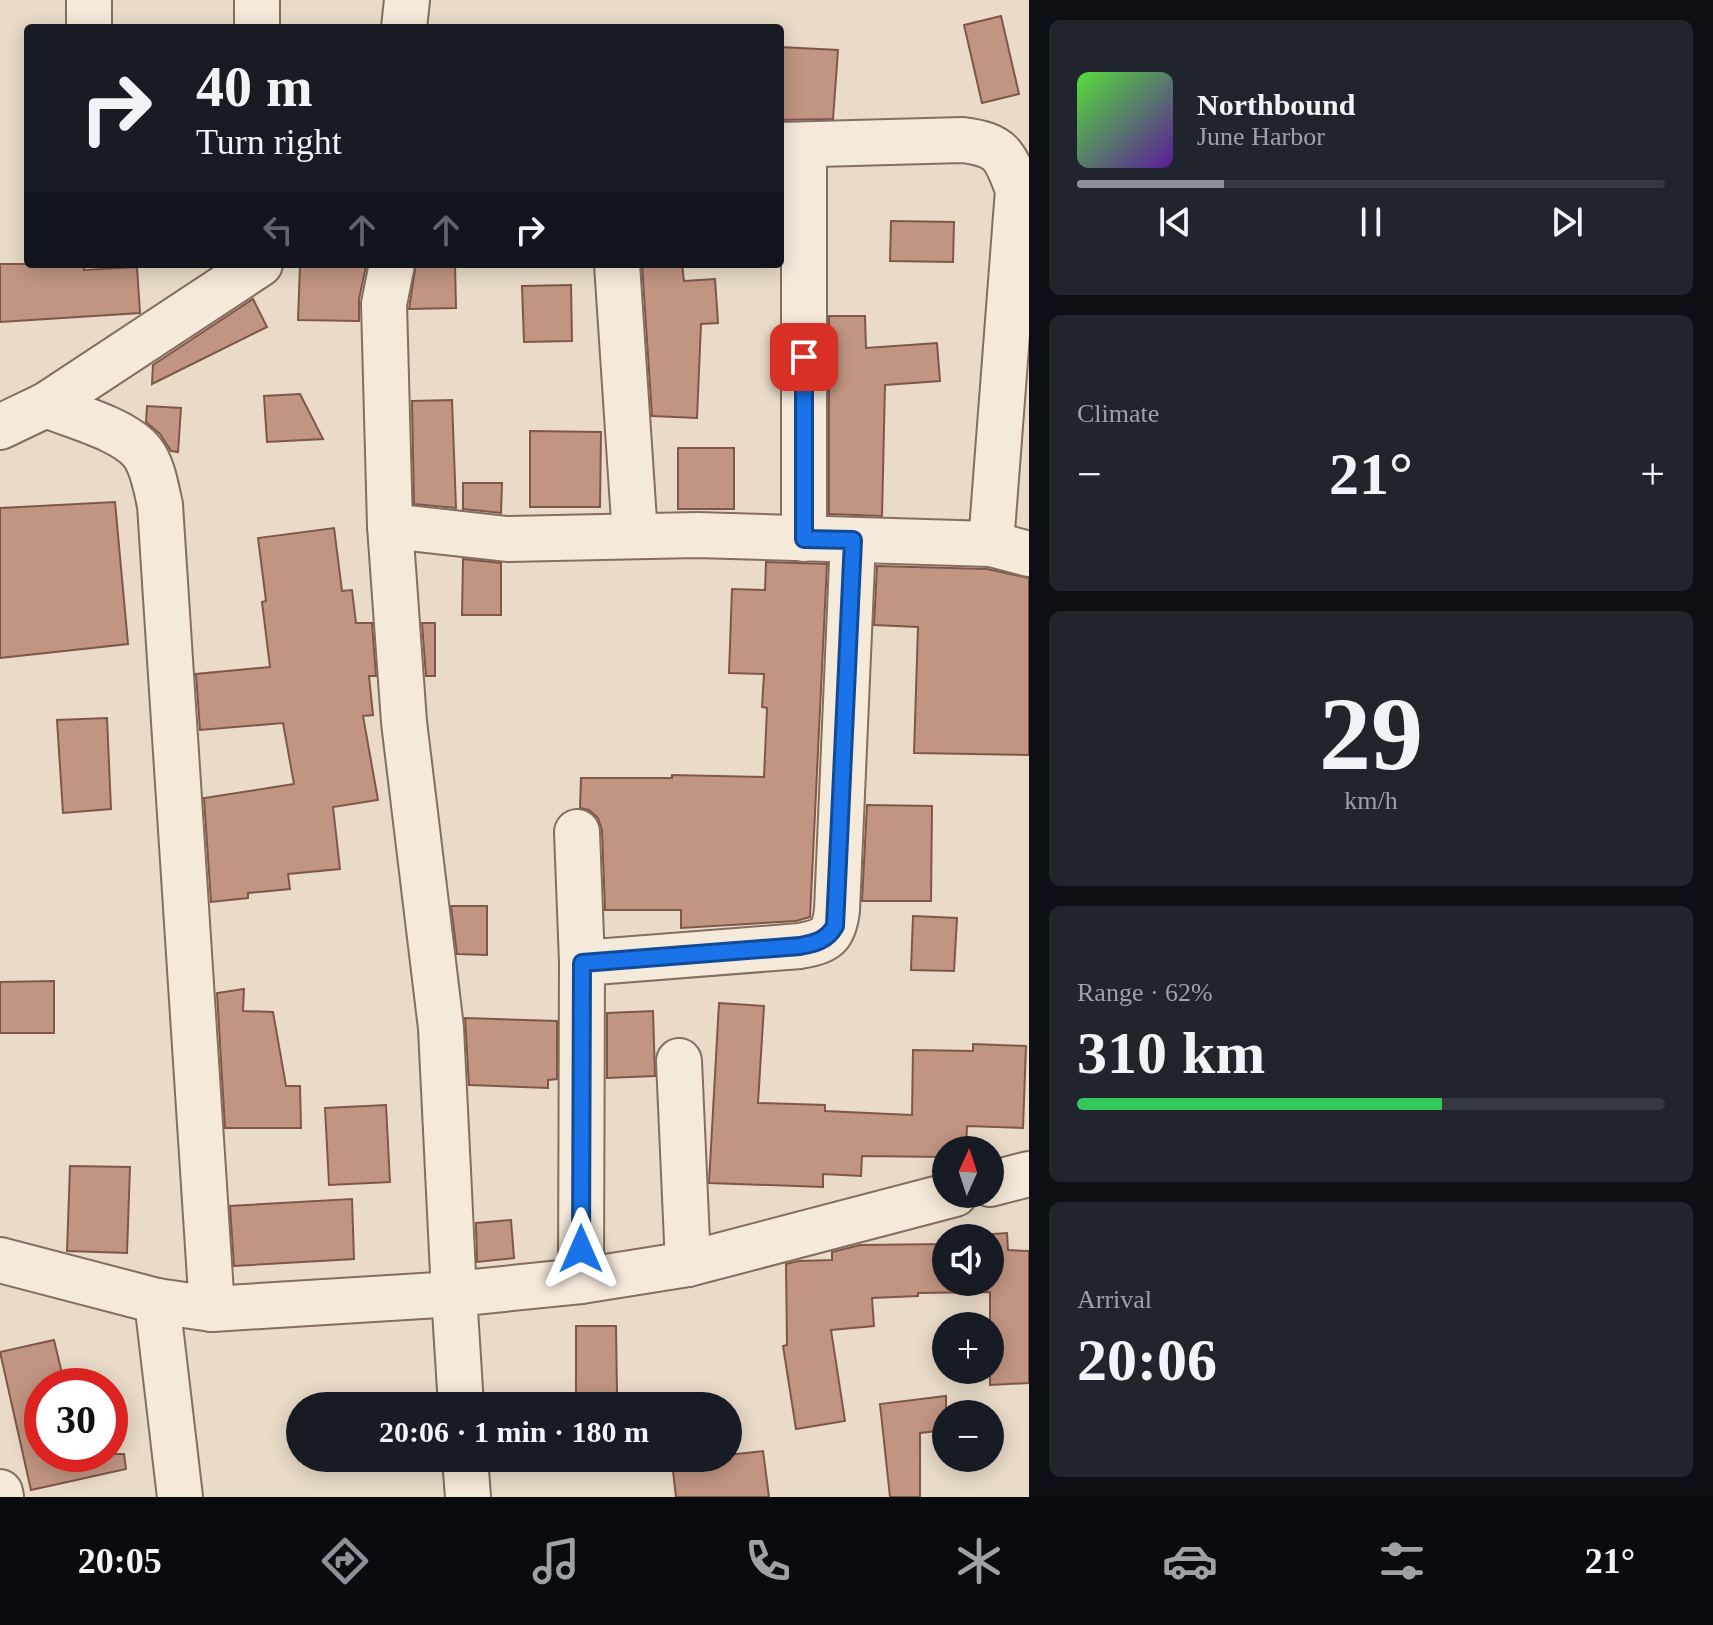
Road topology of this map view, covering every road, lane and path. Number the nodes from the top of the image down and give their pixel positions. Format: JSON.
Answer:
{"nodes":[{"id":1,"x":89,"y":0,"type":"edge"},
{"id":2,"x":257,"y":0,"type":"edge"},
{"id":3,"x":407,"y":0,"type":"edge"},
{"id":4,"x":89,"y":24,"type":"edge"},
{"id":5,"x":257,"y":24,"type":"edge"},
{"id":6,"x":404,"y":24,"type":"edge"},
{"id":7,"x":792,"y":145,"type":"edge"},
{"id":8,"x":254,"y":268,"type":"edge"},
{"id":9,"x":391,"y":268,"type":"edge"},
{"id":10,"x":617,"y":268,"type":"edge"},
{"id":11,"x":46,"y":405,"type":"junction"},
{"id":12,"x":0,"y":427,"type":"edge"},
{"id":13,"x":390,"y":526,"type":"junction"},
{"id":14,"x":635,"y":536,"type":"junction"},
{"id":15,"x":804,"y":539,"type":"junction"},
{"id":16,"x":853,"y":540,"type":"junction"},
{"id":17,"x":1010,"y":549,"type":"edge"},
{"id":18,"x":577,"y":832,"type":"dead end"},
{"id":19,"x":582,"y":963,"type":"junction"},
{"id":20,"x":679,"y":1061,"type":"dead end"},
{"id":21,"x":1029,"y":1174,"type":"edge"},
{"id":22,"x":1004,"y":1180,"type":"edge"},
{"id":23,"x":932,"y":1200,"type":"edge"},
{"id":24,"x":0,"y":1260,"type":"edge"},
{"id":25,"x":688,"y":1264,"type":"junction"},
{"id":26,"x":581,"y":1281,"type":"junction"},
{"id":27,"x":454,"y":1294,"type":"junction"},
{"id":28,"x":157,"y":1301,"type":"junction"},
{"id":29,"x":212,"y":1309,"type":"junction"},
{"id":30,"x":460,"y":1392,"type":"edge"},
{"id":31,"x":466,"y":1472,"type":"edge"},
{"id":32,"x":180,"y":1497,"type":"edge"},
{"id":33,"x":468,"y":1497,"type":"edge"}],
"edges":[{"from":1,"to":4,"type":"street"},
{"from":2,"to":5,"type":"street"},
{"from":3,"to":6,"type":"street"},
{"from":7,"to":15,"type":"street"},
{"from":7,"to":17,"type":"street"},
{"from":8,"to":11,"type":"street"},
{"from":9,"to":13,"type":"street"},
{"from":10,"to":14,"type":"street"},
{"from":11,"to":12,"type":"street"},
{"from":11,"to":29,"type":"street"},
{"from":13,"to":14,"type":"street"},
{"from":13,"to":27,"type":"street"},
{"from":14,"to":15,"type":"street"},
{"from":15,"to":16,"type":"street"},
{"from":16,"to":17,"type":"street"},
{"from":16,"to":19,"type":"street"},
{"from":18,"to":19,"type":"street"},
{"from":19,"to":26,"type":"street"},
{"from":20,"to":25,"type":"street"},
{"from":21,"to":22,"type":"street"},
{"from":23,"to":25,"type":"street"},
{"from":24,"to":28,"type":"street"},
{"from":25,"to":26,"type":"street"},
{"from":26,"to":27,"type":"street"},
{"from":27,"to":29,"type":"street"},
{"from":27,"to":30,"type":"street"},
{"from":28,"to":29,"type":"street"},
{"from":28,"to":32,"type":"street"},
{"from":31,"to":33,"type":"street"}]}
